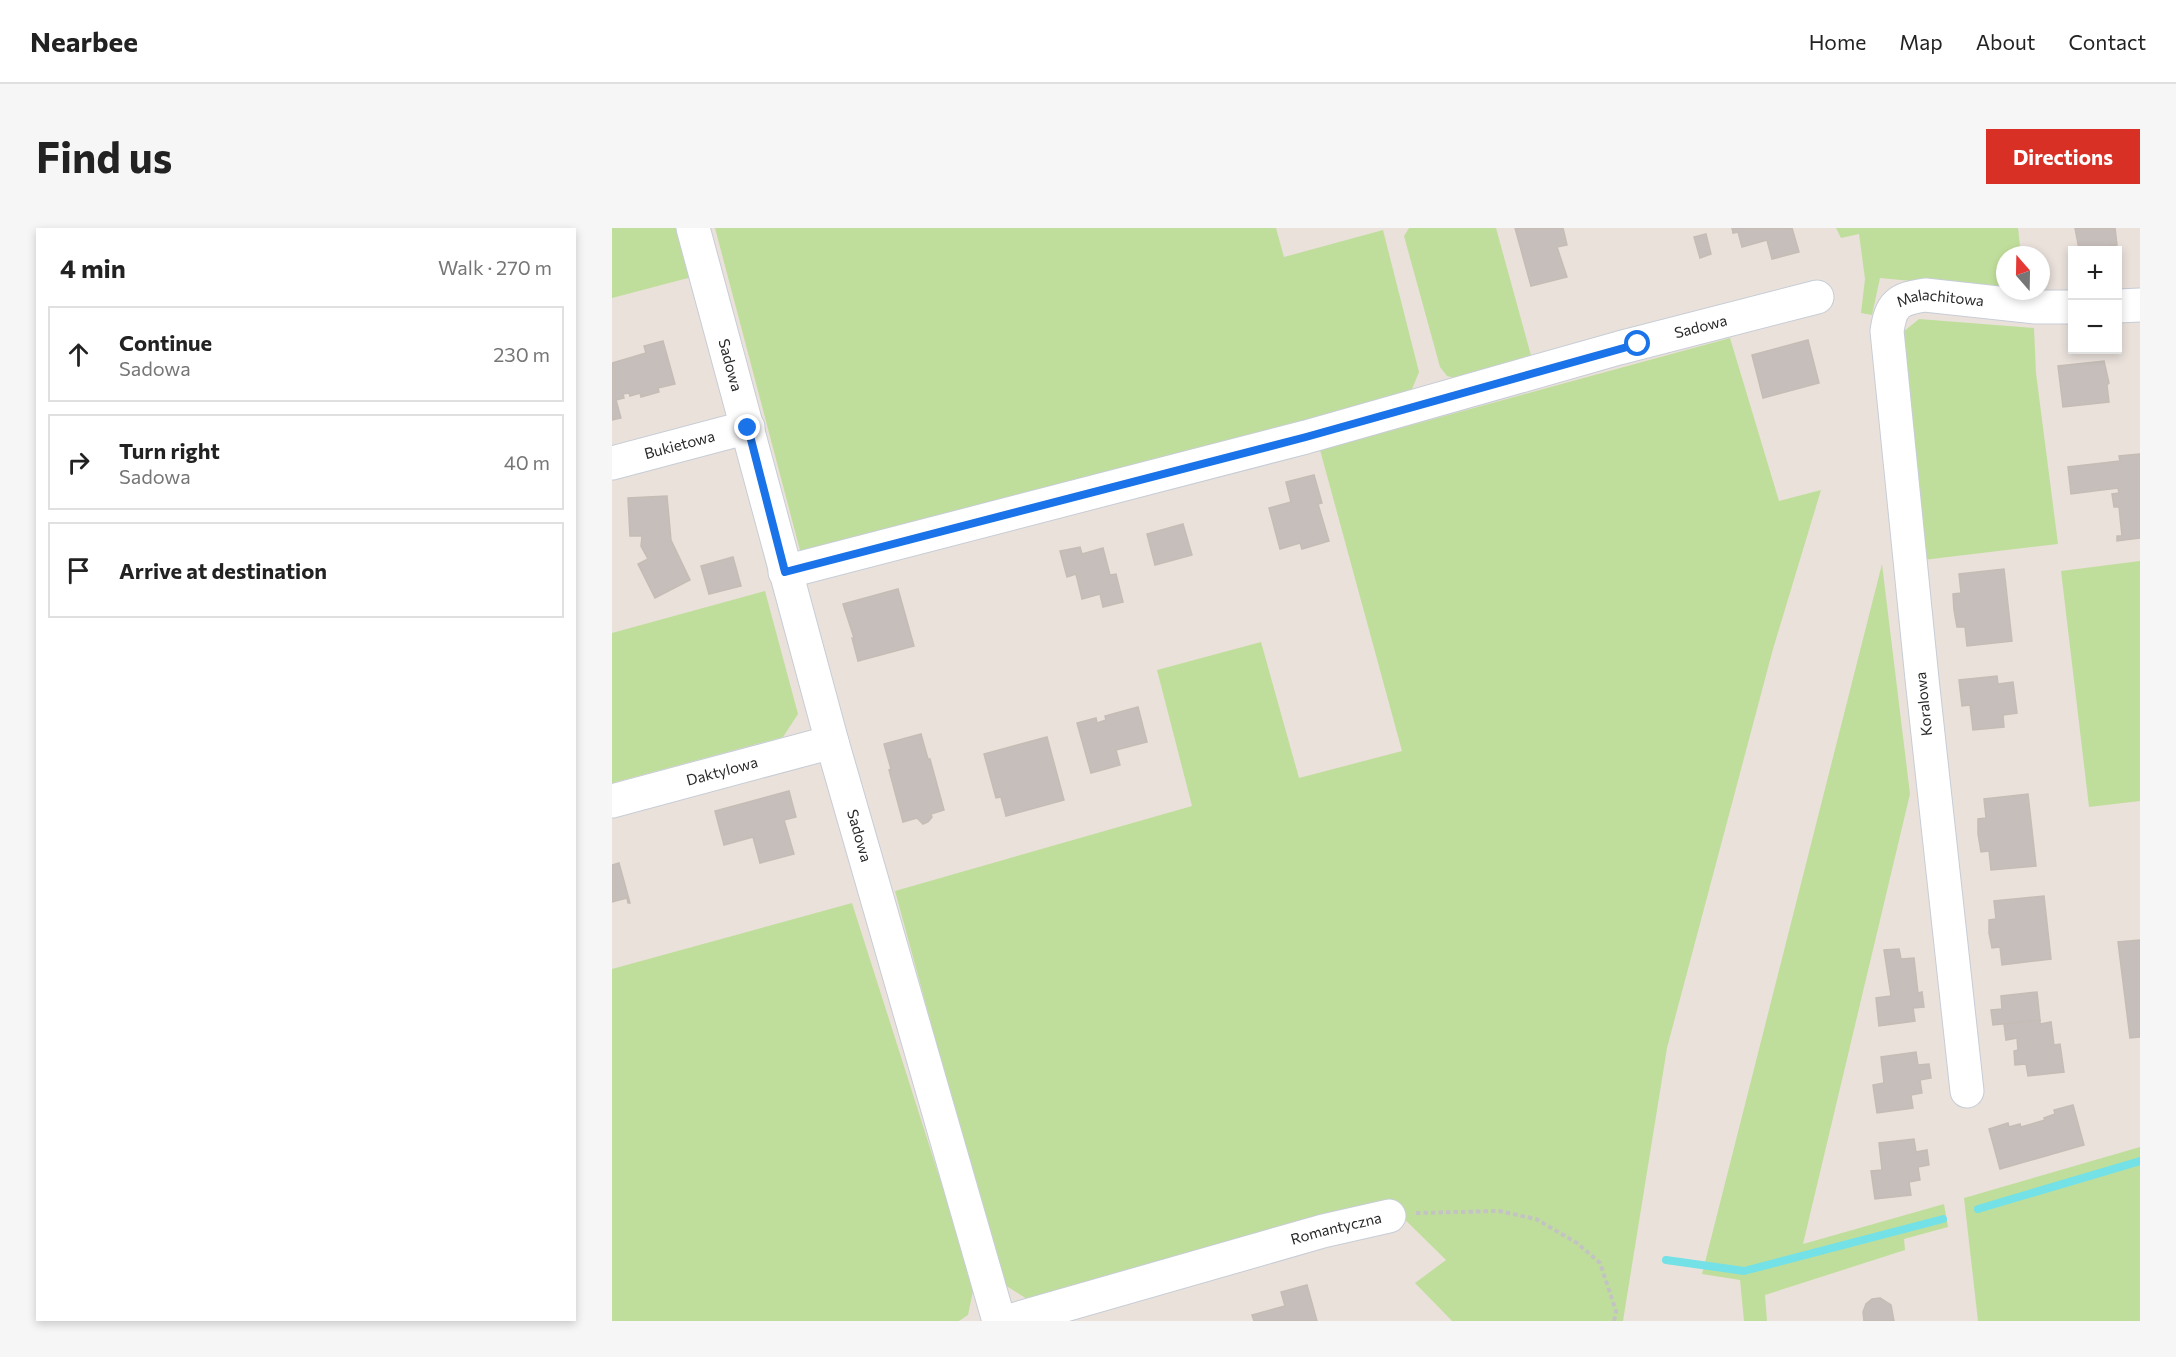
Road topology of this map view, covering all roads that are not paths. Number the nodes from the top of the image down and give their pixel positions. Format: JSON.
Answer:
{"nodes":[{"id":1,"x":693,"y":228,"type":"edge"},
{"id":2,"x":1817,"y":297,"type":"dead end"},
{"id":3,"x":2140,"y":305,"type":"edge"},
{"id":4,"x":2122,"y":306,"type":"edge"},
{"id":5,"x":2068,"y":307,"type":"edge"},
{"id":6,"x":1889,"y":317,"type":"joint"},
{"id":7,"x":748,"y":428,"type":"junction"},
{"id":8,"x":612,"y":463,"type":"edge"},
{"id":9,"x":785,"y":572,"type":"junction"},
{"id":10,"x":832,"y":742,"type":"junction"},
{"id":11,"x":612,"y":801,"type":"edge"},
{"id":12,"x":1967,"y":1090,"type":"dead end"},
{"id":13,"x":1389,"y":1216,"type":"road end"},
{"id":14,"x":999,"y":1321,"type":"edge"},
{"id":15,"x":1009,"y":1321,"type":"edge"}],
"edges":[{"from":1,"to":7,"type":"street","name":"Sadowa"},
{"from":2,"to":9,"type":"street","name":"Sadowa"},
{"from":3,"to":4,"type":"street"},
{"from":5,"to":6,"type":"street","name":"Malachitowa"},
{"from":6,"to":12,"type":"street","name":"Koralowa"},
{"from":7,"to":8,"type":"street","name":"Bukietowa"},
{"from":7,"to":9,"type":"street","name":"Sadowa"},
{"from":9,"to":10,"type":"street","name":"Sadowa"},
{"from":10,"to":11,"type":"street","name":"Daktylowa"},
{"from":10,"to":14,"type":"street","name":"Sadowa"},
{"from":13,"to":15,"type":"street","name":"Romantyczna"}]}
